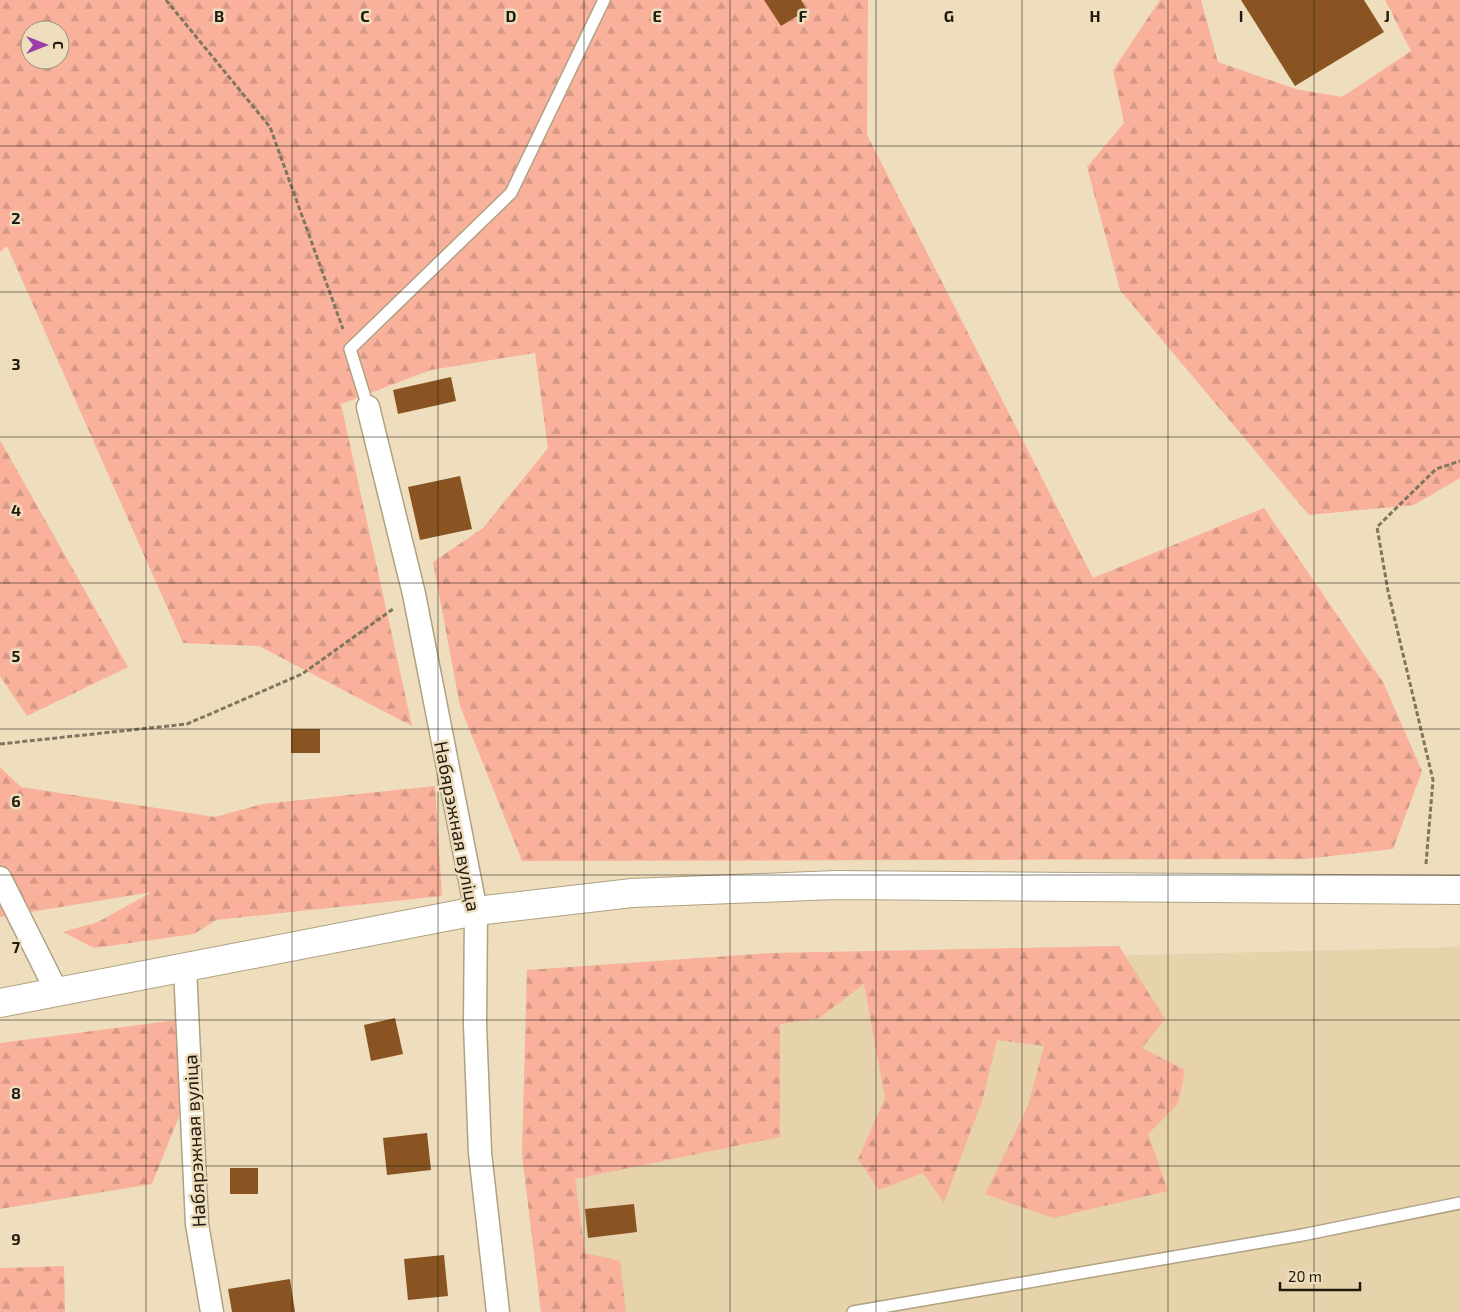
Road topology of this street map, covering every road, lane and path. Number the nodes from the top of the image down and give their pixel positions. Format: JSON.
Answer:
{"nodes":[{"id":1,"x":166,"y":0,"type":"edge"},
{"id":2,"x":604,"y":0,"type":"edge"},
{"id":3,"x":350,"y":349,"type":"junction"},
{"id":4,"x":368,"y":407,"type":"joint"},
{"id":5,"x":1460,"y":461,"type":"edge"},
{"id":6,"x":414,"y":594,"type":"junction"},
{"id":7,"x":0,"y":744,"type":"edge"},
{"id":8,"x":0,"y":878,"type":"edge"},
{"id":9,"x":1426,"y":889,"type":"junction"},
{"id":10,"x":1460,"y":890,"type":"edge"},
{"id":11,"x":476,"y":911,"type":"junction"},
{"id":12,"x":185,"y":968,"type":"junction"},
{"id":13,"x":57,"y":992,"type":"junction"},
{"id":14,"x":0,"y":1003,"type":"edge"},
{"id":15,"x":1460,"y":1203,"type":"edge"},
{"id":16,"x":212,"y":1312,"type":"edge"},
{"id":17,"x":498,"y":1312,"type":"edge"},
{"id":18,"x":853,"y":1312,"type":"edge"}],
"edges":[{"from":1,"to":3,"type":"path"},
{"from":2,"to":3,"type":"lane"},
{"from":3,"to":4,"type":"lane"},
{"from":4,"to":6,"type":"street","name":"Набярэжная вуліца"},
{"from":5,"to":9,"type":"path"},
{"from":6,"to":7,"type":"path"},
{"from":6,"to":11,"type":"street","name":"Набярэжная вуліца"},
{"from":8,"to":13,"type":"street"},
{"from":9,"to":10,"type":"street"},
{"from":9,"to":11,"type":"street"},
{"from":11,"to":12,"type":"street"},
{"from":11,"to":17,"type":"street","name":"Набярэжная вуліца"},
{"from":12,"to":13,"type":"street"},
{"from":12,"to":16,"type":"street","name":"Набярэжная вуліца"},
{"from":13,"to":14,"type":"street"},
{"from":15,"to":18,"type":"lane"}]}
